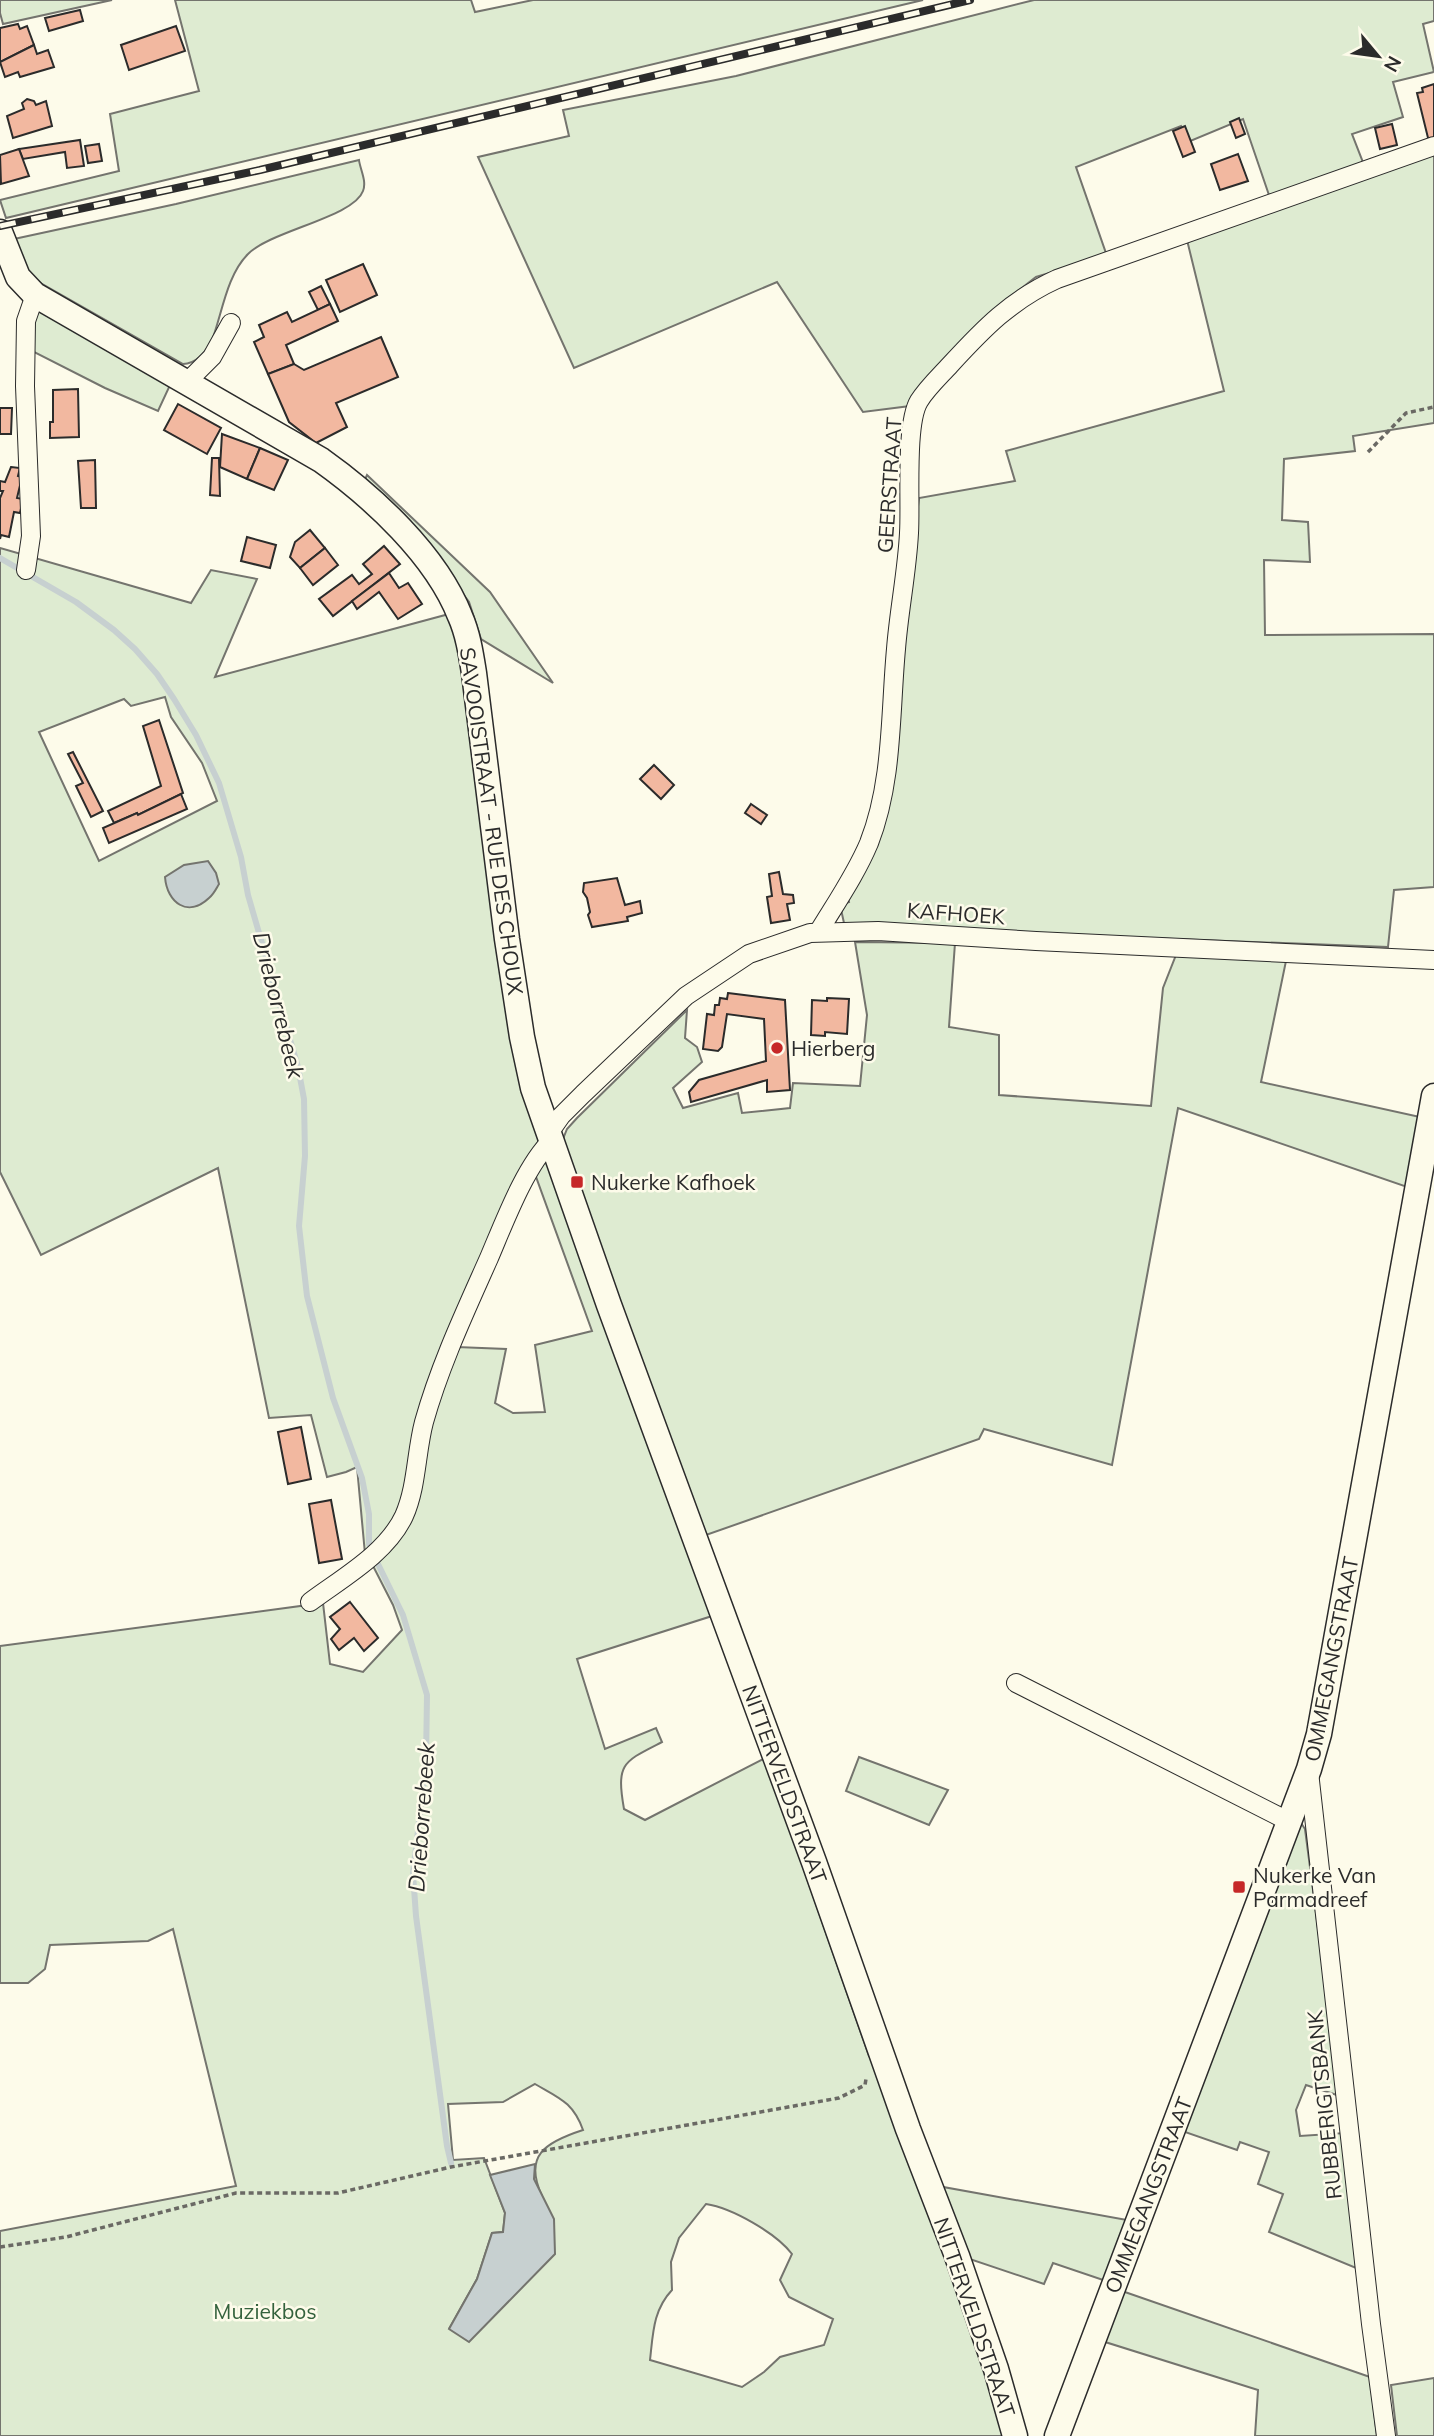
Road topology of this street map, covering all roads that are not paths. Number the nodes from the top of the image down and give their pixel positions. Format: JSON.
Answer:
{"nodes":[{"id":1,"x":1434,"y":146,"type":"edge"},
{"id":2,"x":0,"y":232,"type":"edge"},
{"id":3,"x":36,"y":295,"type":"junction"},
{"id":4,"x":231,"y":323,"type":"dead end"},
{"id":5,"x":187,"y":382,"type":"junction"},
{"id":6,"x":26,"y":570,"type":"dead end"},
{"id":7,"x":820,"y":932,"type":"junction"},
{"id":8,"x":1434,"y":960,"type":"edge"},
{"id":9,"x":1434,"y":1096,"type":"edge"},
{"id":10,"x":550,"y":1137,"type":"junction"},
{"id":11,"x":310,"y":1602,"type":"dead end"},
{"id":12,"x":1016,"y":1683,"type":"dead end"},
{"id":13,"x":1309,"y":1769,"type":"junction"},
{"id":14,"x":1288,"y":1821,"type":"junction"},
{"id":15,"x":1015,"y":2436,"type":"edge"},
{"id":16,"x":1056,"y":2436,"type":"edge"},
{"id":17,"x":1386,"y":2436,"type":"edge"}],
"edges":[{"from":1,"to":7,"type":"street","name":"GEERSTRAAT"},
{"from":2,"to":3,"type":"main road","name":"SAVOOISTRAAT - RUE DES CHOUX"},
{"from":3,"to":5,"type":"main road","name":"SAVOOISTRAAT - RUE DES CHOUX"},
{"from":3,"to":6,"type":"street"},
{"from":4,"to":5,"type":"street"},
{"from":5,"to":10,"type":"main road","name":"SAVOOISTRAAT - RUE DES CHOUX"},
{"from":7,"to":8,"type":"street","name":"KAFHOEK"},
{"from":7,"to":10,"type":"street","name":"KAFHOEK"},
{"from":9,"to":13,"type":"main road","name":"OMMEGANGSTRAAT"},
{"from":10,"to":11,"type":"street"},
{"from":10,"to":15,"type":"main road","name":"NITTERVELDSTRAAT"},
{"from":12,"to":14,"type":"street"},
{"from":13,"to":14,"type":"main road","name":"OMMEGANGSTRAAT"},
{"from":13,"to":17,"type":"street","name":"RUBBERIGTSBANK"},
{"from":14,"to":16,"type":"main road","name":"OMMEGANGSTRAAT"}]}
